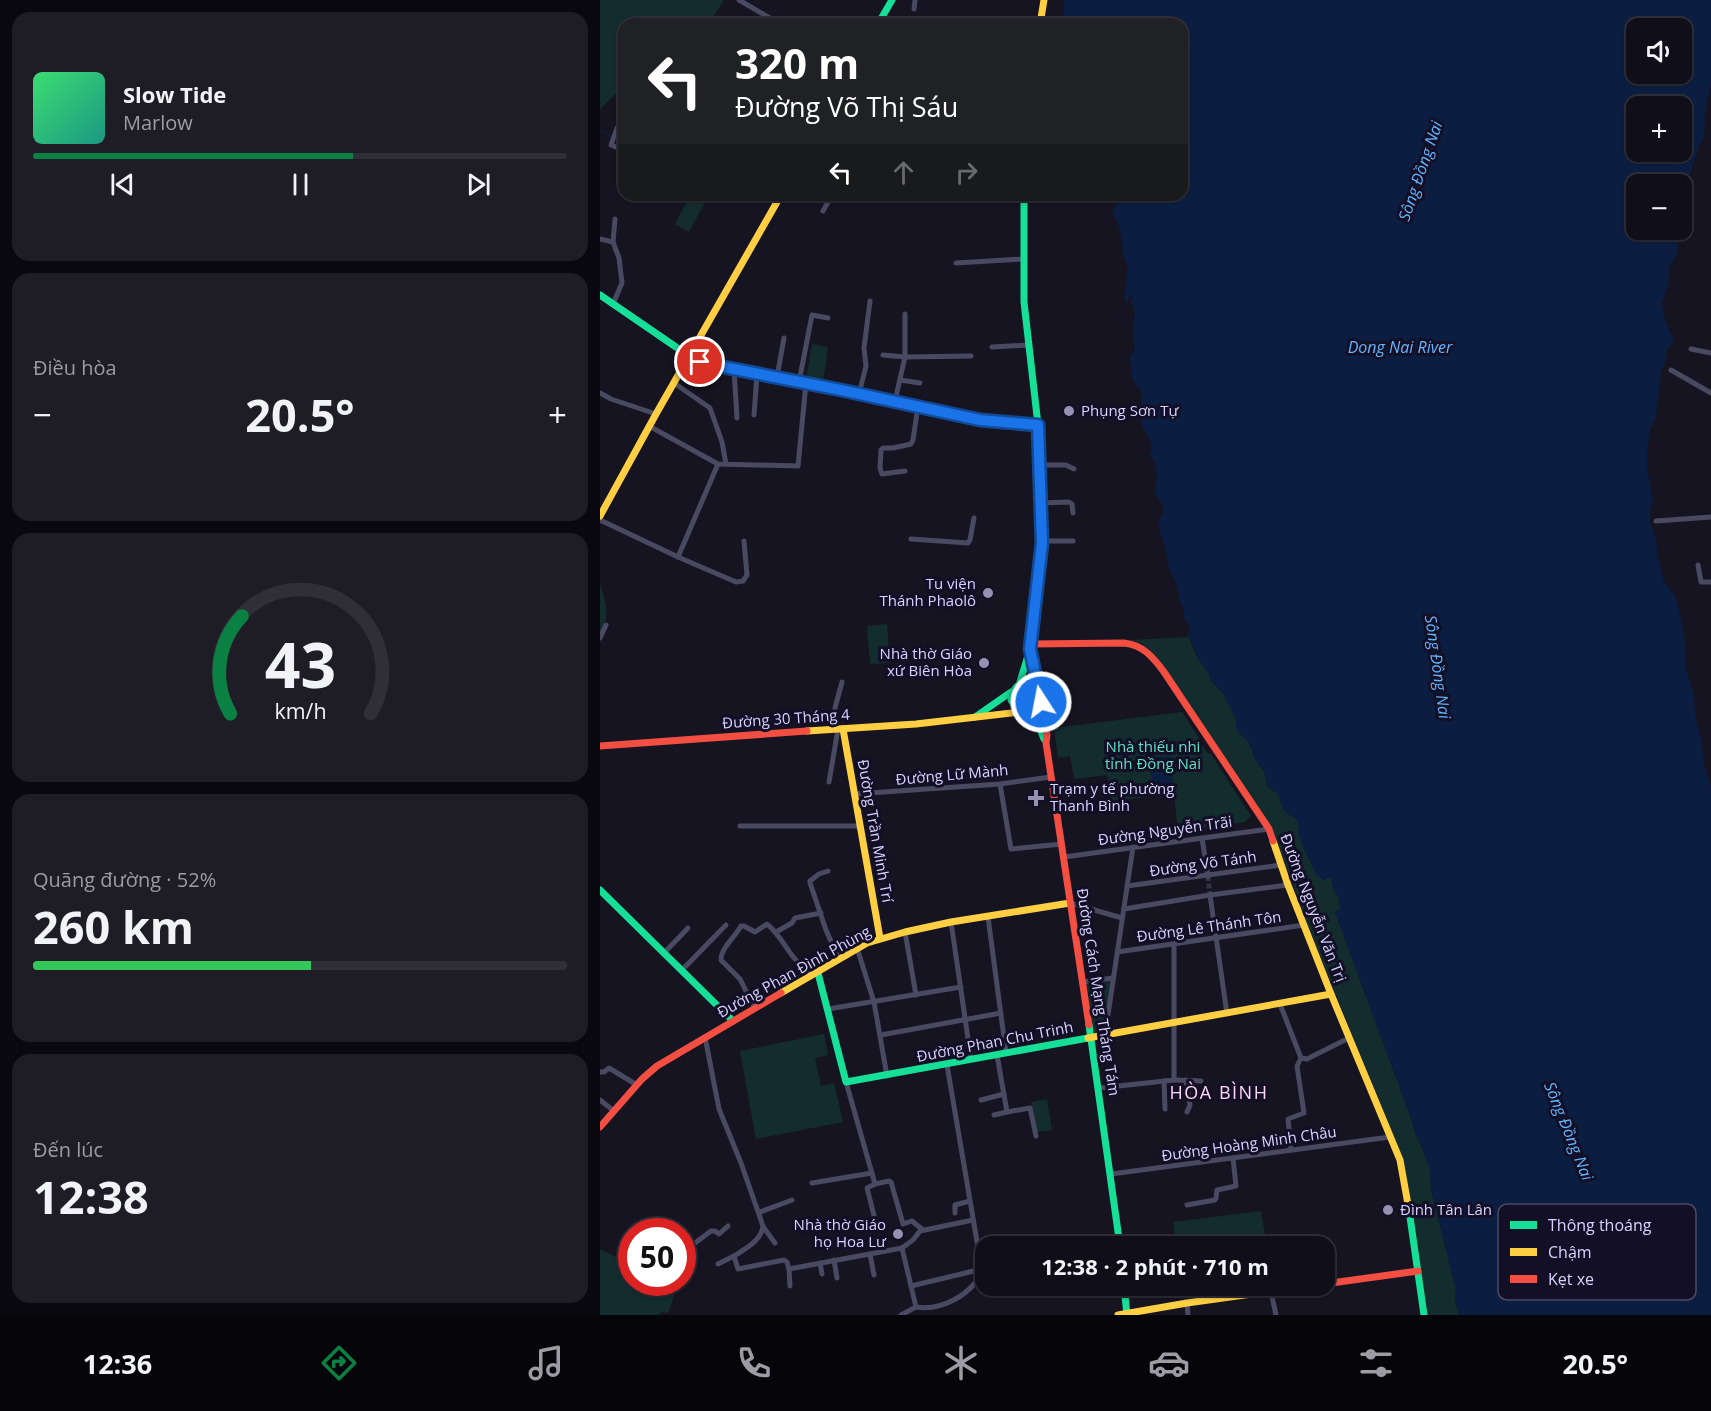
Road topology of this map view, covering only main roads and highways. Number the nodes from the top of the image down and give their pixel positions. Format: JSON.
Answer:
{"nodes":[{"id":1,"x":892,"y":0,"type":"edge"},
{"id":2,"x":1044,"y":0,"type":"edge"},
{"id":3,"x":882,"y":18,"type":"edge"},
{"id":4,"x":1041,"y":18,"type":"edge"},
{"id":5,"x":778,"y":201,"type":"edge"},
{"id":6,"x":1024,"y":201,"type":"edge"},
{"id":7,"x":600,"y":295,"type":"edge"},
{"id":8,"x":689,"y":356,"type":"junction"},
{"id":9,"x":1038,"y":425,"type":"junction"},
{"id":10,"x":600,"y":518,"type":"edge"},
{"id":11,"x":1031,"y":647,"type":"junction"},
{"id":12,"x":1020,"y":682,"type":"junction"},
{"id":13,"x":1038,"y":687,"type":"junction"},
{"id":14,"x":1011,"y":692,"type":"junction"},
{"id":15,"x":1041,"y":702,"type":"junction"},
{"id":16,"x":1023,"y":712,"type":"junction"},
{"id":17,"x":973,"y":718,"type":"junction"},
{"id":18,"x":838,"y":729,"type":"junction"},
{"id":19,"x":1046,"y":743,"type":"junction"},
{"id":20,"x":600,"y":746,"type":"edge"},
{"id":21,"x":600,"y":890,"type":"edge"},
{"id":22,"x":1070,"y":903,"type":"junction"},
{"id":23,"x":880,"y":938,"type":"junction"},
{"id":24,"x":818,"y":973,"type":"junction"},
{"id":25,"x":1331,"y":994,"type":"junction"},
{"id":26,"x":733,"y":1021,"type":"junction"},
{"id":27,"x":1092,"y":1037,"type":"junction"},
{"id":28,"x":600,"y":1127,"type":"edge"},
{"id":29,"x":1119,"y":1236,"type":"edge"},
{"id":30,"x":1418,"y":1271,"type":"junction"},
{"id":31,"x":1335,"y":1282,"type":"edge"},
{"id":32,"x":1125,"y":1296,"type":"edge"},
{"id":33,"x":1240,"y":1296,"type":"edge"},
{"id":34,"x":1127,"y":1314,"type":"edge"},
{"id":35,"x":1118,"y":1315,"type":"edge"},
{"id":36,"x":1424,"y":1315,"type":"edge"}],
"edges":[{"from":1,"to":3,"type":"main road"},
{"from":2,"to":4,"type":"main road"},
{"from":5,"to":8,"type":"main road"},
{"from":6,"to":9,"type":"main road"},
{"from":7,"to":8,"type":"main road"},
{"from":8,"to":9,"type":"main road"},
{"from":8,"to":10,"type":"main road"},
{"from":9,"to":11,"type":"main road"},
{"from":11,"to":12,"type":"main road"},
{"from":11,"to":13,"type":"main road"},
{"from":11,"to":25,"type":"main road","name":"Đường Nguyễn Văn Trị"},
{"from":12,"to":13,"type":"main road"},
{"from":12,"to":14,"type":"main road"},
{"from":13,"to":15,"type":"main road"},
{"from":14,"to":16,"type":"main road"},
{"from":14,"to":17,"type":"main road","name":"Đường 30 Tháng 4"},
{"from":15,"to":16,"type":"main road"},
{"from":15,"to":19,"type":"main road","name":"Đường Cách Mạng Tháng Tám"},
{"from":16,"to":17,"type":"main road","name":"Đường 30 Tháng 4"},
{"from":16,"to":19,"type":"main road","name":"Đường Cách Mạng Tháng Tám"},
{"from":17,"to":18,"type":"main road","name":"Đường 30 Tháng 4"},
{"from":18,"to":20,"type":"main road","name":"Đường 30 Tháng 4"},
{"from":18,"to":23,"type":"main road","name":"Đường Trần Minh Trí"},
{"from":19,"to":22,"type":"main road","name":"Đường Cách Mạng Tháng Tám"},
{"from":21,"to":26,"type":"main road"},
{"from":22,"to":23,"type":"main road","name":"Đường Phan Đình Phùng"},
{"from":22,"to":27,"type":"main road","name":"Đường Cách Mạng Tháng Tám"},
{"from":23,"to":24,"type":"main road","name":"Đường Phan Đình Phùng"},
{"from":24,"to":26,"type":"main road","name":"Đường Phan Đình Phùng"},
{"from":24,"to":27,"type":"main road","name":"Đường Phan Chu Trinh"},
{"from":25,"to":27,"type":"main road","name":"Đường Phan Chu Trinh"},
{"from":25,"to":30,"type":"main road","name":"Đường Nguyễn Văn Trị"},
{"from":26,"to":28,"type":"main road","name":"Đường Phan Đình Phùng"},
{"from":27,"to":29,"type":"main road","name":"Đường Cách Mạng Tháng Tám"},
{"from":30,"to":31,"type":"main road"},
{"from":30,"to":36,"type":"main road","name":"Đường Nguyễn Văn Trị"},
{"from":32,"to":34,"type":"main road"},
{"from":33,"to":34,"type":"main road"},
{"from":34,"to":35,"type":"main road"}]}
